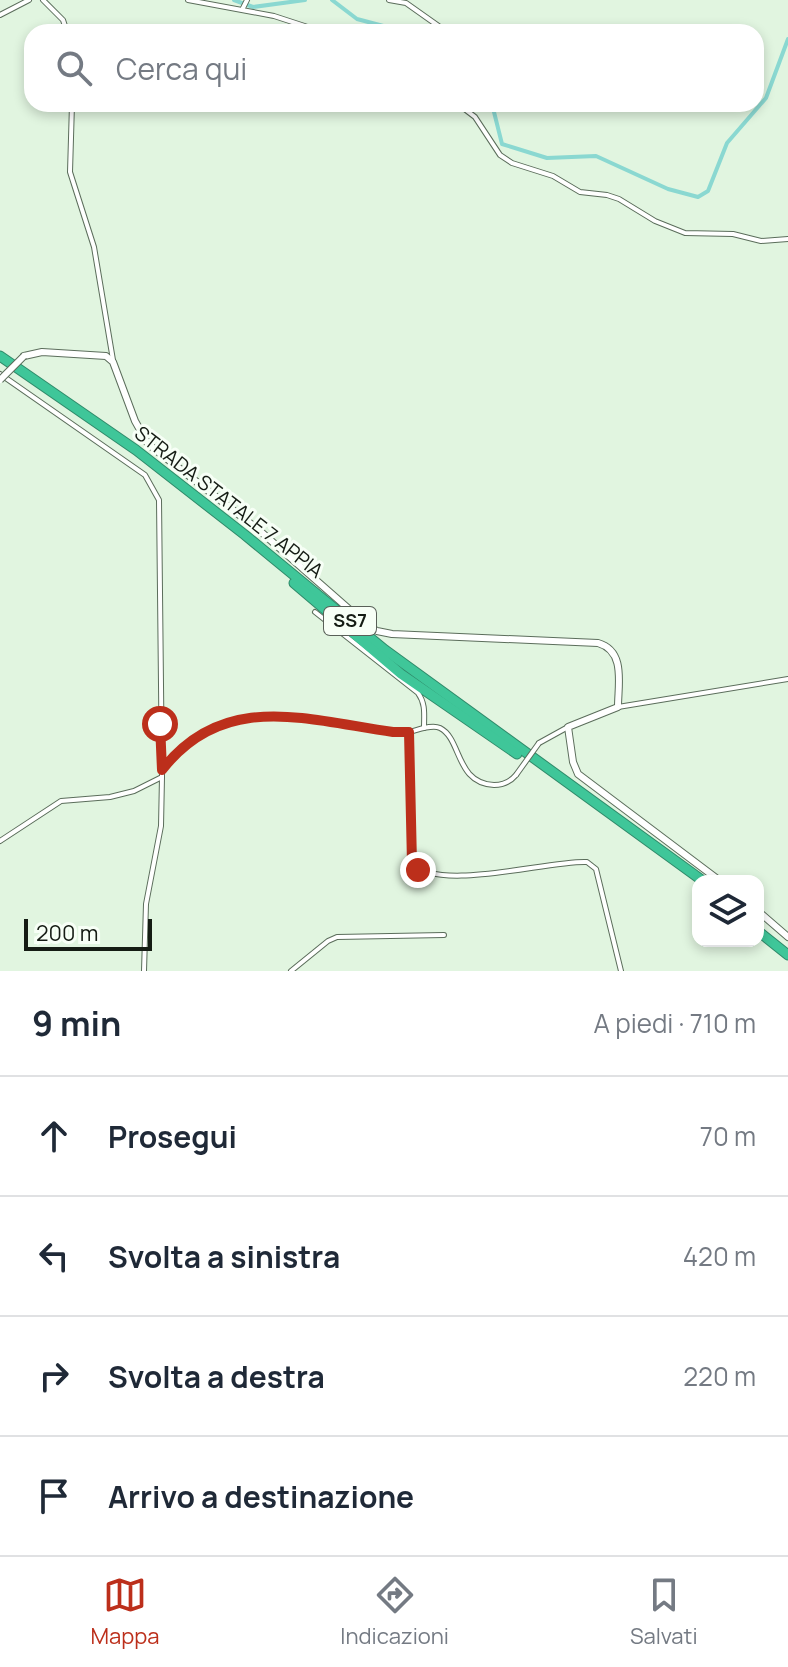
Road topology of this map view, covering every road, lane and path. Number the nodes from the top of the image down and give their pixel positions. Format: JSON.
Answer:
{"nodes":[{"id":1,"x":29,"y":0,"type":"edge"},
{"id":2,"x":43,"y":0,"type":"edge"},
{"id":3,"x":188,"y":0,"type":"edge"},
{"id":4,"x":247,"y":0,"type":"edge"},
{"id":5,"x":389,"y":0,"type":"edge"},
{"id":6,"x":243,"y":8,"type":"junction"},
{"id":7,"x":0,"y":15,"type":"edge"},
{"id":8,"x":64,"y":24,"type":"edge"},
{"id":9,"x":296,"y":24,"type":"edge"},
{"id":10,"x":436,"y":24,"type":"edge"},
{"id":11,"x":72,"y":112,"type":"edge"},
{"id":12,"x":468,"y":112,"type":"edge"},
{"id":13,"x":788,"y":239,"type":"edge"},
{"id":14,"x":0,"y":356,"type":"edge"},
{"id":15,"x":113,"y":362,"type":"junction"},
{"id":16,"x":0,"y":364,"type":"edge"},
{"id":17,"x":0,"y":377,"type":"edge"},
{"id":18,"x":315,"y":612,"type":"dead end"},
{"id":19,"x":788,"y":679,"type":"edge"},
{"id":20,"x":618,"y":707,"type":"junction"},
{"id":21,"x":568,"y":727,"type":"junction"},
{"id":22,"x":424,"y":728,"type":"junction"},
{"id":23,"x":409,"y":732,"type":"junction"},
{"id":24,"x":162,"y":770,"type":"junction"},
{"id":25,"x":162,"y":777,"type":"junction"},
{"id":26,"x":0,"y":841,"type":"edge"},
{"id":27,"x":712,"y":875,"type":"edge"},
{"id":28,"x":692,"y":876,"type":"edge"},
{"id":29,"x":692,"y":876,"type":"edge"},
{"id":30,"x":764,"y":916,"type":"edge"},
{"id":31,"x":764,"y":932,"type":"edge"},
{"id":32,"x":764,"y":933,"type":"edge"},
{"id":33,"x":444,"y":935,"type":"dead end"},
{"id":34,"x":788,"y":937,"type":"edge"},
{"id":35,"x":788,"y":948,"type":"edge"},
{"id":36,"x":788,"y":955,"type":"edge"},
{"id":37,"x":144,"y":971,"type":"edge"},
{"id":38,"x":291,"y":971,"type":"edge"},
{"id":39,"x":621,"y":971,"type":"edge"}],
"edges":[{"from":1,"to":7,"type":"street"},
{"from":2,"to":8,"type":"street"},
{"from":3,"to":6,"type":"street"},
{"from":4,"to":6,"type":"street"},
{"from":5,"to":10,"type":"street"},
{"from":6,"to":9,"type":"street"},
{"from":11,"to":15,"type":"street"},
{"from":12,"to":13,"type":"street"},
{"from":14,"to":28,"type":"highway","name":"STRADA STATALE 7 APPIA","number":"SS7"},
{"from":15,"to":17,"type":"street","bridge":true},
{"from":15,"to":20,"type":"street"},
{"from":16,"to":29,"type":"highway","name":"STRADA STATALE 7 APPIA","number":"SS7"},
{"from":17,"to":24,"type":"street"},
{"from":18,"to":22,"type":"street"},
{"from":19,"to":20,"type":"street"},
{"from":20,"to":21,"type":"street"},
{"from":21,"to":22,"type":"street","bridge":true},
{"from":21,"to":27,"type":"street"},
{"from":22,"to":23,"type":"street"},
{"from":23,"to":24,"type":"street"},
{"from":23,"to":39,"type":"street"},
{"from":24,"to":25,"type":"street"},
{"from":25,"to":26,"type":"street"},
{"from":25,"to":37,"type":"street"},
{"from":30,"to":34,"type":"street"},
{"from":31,"to":35,"type":"highway"},
{"from":32,"to":36,"type":"highway"},
{"from":33,"to":38,"type":"street"}]}
